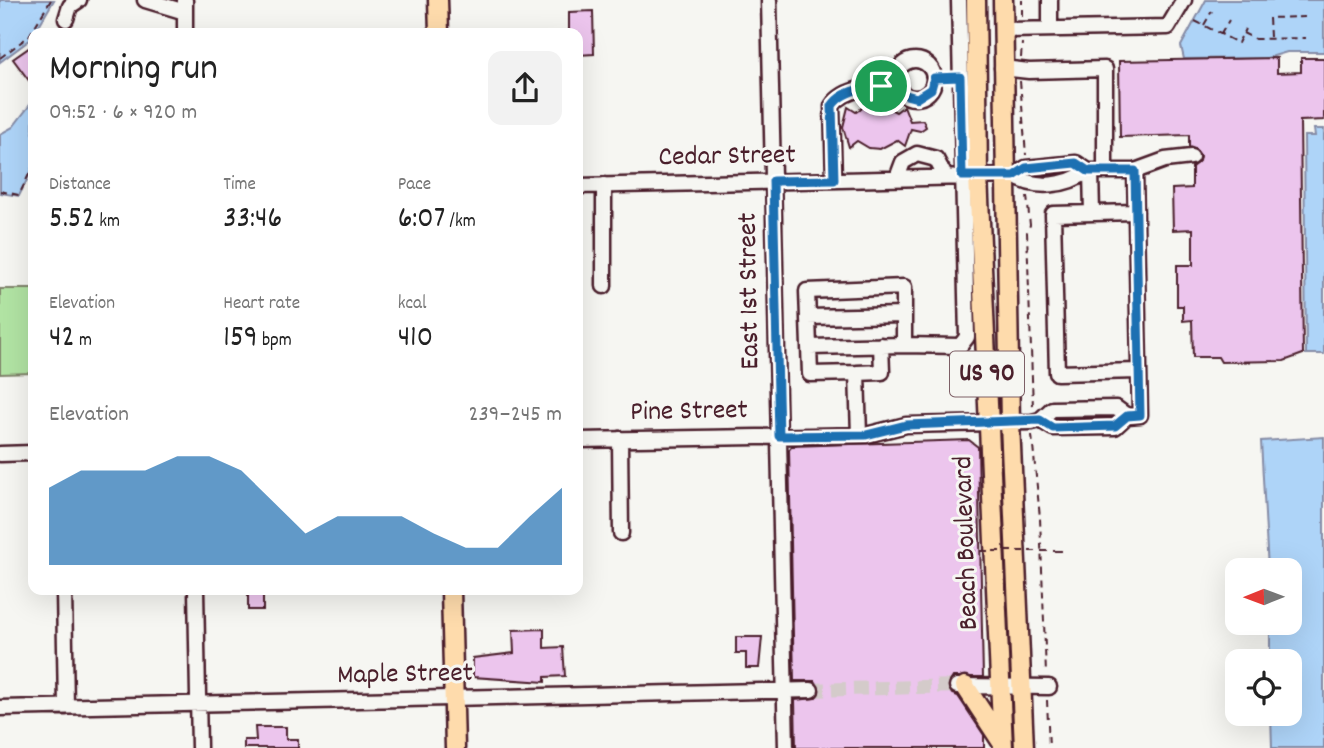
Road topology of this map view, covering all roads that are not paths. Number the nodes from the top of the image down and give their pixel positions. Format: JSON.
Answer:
{"nodes":[{"id":1,"x":79,"y":0,"type":"edge"},
{"id":2,"x":145,"y":0,"type":"edge"},
{"id":3,"x":439,"y":0,"type":"edge"},
{"id":4,"x":769,"y":0,"type":"edge"},
{"id":5,"x":959,"y":0,"type":"edge"},
{"id":6,"x":976,"y":0,"type":"edge"},
{"id":7,"x":1003,"y":0,"type":"edge"},
{"id":8,"x":1050,"y":0,"type":"edge"},
{"id":9,"x":1184,"y":0,"type":"edge"},
{"id":10,"x":185,"y":6,"type":"edge"},
{"id":11,"x":66,"y":19,"type":"dead end"},
{"id":12,"x":185,"y":28,"type":"edge"},
{"id":13,"x":439,"y":28,"type":"edge"},
{"id":14,"x":1050,"y":29,"type":"junction"},
{"id":15,"x":1002,"y":30,"type":"junction"},
{"id":16,"x":1002,"y":68,"type":"junction"},
{"id":17,"x":960,"y":77,"type":"junction"},
{"id":18,"x":934,"y":78,"type":"junction"},
{"id":19,"x":898,"y":87,"type":"junction"},
{"id":20,"x":1191,"y":157,"type":"dead end"},
{"id":21,"x":1095,"y":171,"type":"junction"},
{"id":22,"x":1135,"y":171,"type":"junction"},
{"id":23,"x":970,"y":175,"type":"junction"},
{"id":24,"x":945,"y":176,"type":"junction"},
{"id":25,"x":1009,"y":176,"type":"junction"},
{"id":26,"x":897,"y":178,"type":"junction"},
{"id":27,"x":834,"y":180,"type":"junction"},
{"id":28,"x":773,"y":181,"type":"junction"},
{"id":29,"x":604,"y":185,"type":"junction"},
{"id":30,"x":583,"y":186,"type":"edge"},
{"id":31,"x":1136,"y":212,"type":"junction"},
{"id":32,"x":1092,"y":213,"type":"junction"},
{"id":33,"x":604,"y":286,"type":"dead end"},
{"id":34,"x":904,"y":315,"type":"junction"},
{"id":35,"x":808,"y":317,"type":"junction"},
{"id":36,"x":881,"y":345,"type":"junction"},
{"id":37,"x":904,"y":345,"type":"junction"},
{"id":38,"x":809,"y":347,"type":"junction"},
{"id":39,"x":1139,"y":371,"type":"junction"},
{"id":40,"x":857,"y":373,"type":"junction"},
{"id":41,"x":1010,"y":423,"type":"junction"},
{"id":42,"x":989,"y":424,"type":"junction"},
{"id":43,"x":859,"y":435,"type":"junction"},
{"id":44,"x":779,"y":436,"type":"junction"},
{"id":45,"x":620,"y":439,"type":"junction"},
{"id":46,"x":583,"y":440,"type":"edge"},
{"id":47,"x":28,"y":453,"type":"edge"},
{"id":48,"x":0,"y":454,"type":"edge"},
{"id":49,"x":621,"y":533,"type":"dead end"},
{"id":50,"x":64,"y":595,"type":"edge"},
{"id":51,"x":196,"y":595,"type":"edge"},
{"id":52,"x":451,"y":595,"type":"edge"},
{"id":53,"x":1000,"y":685,"type":"junction"},
{"id":54,"x":961,"y":686,"type":"joint"},
{"id":55,"x":1023,"y":686,"type":"junction"},
{"id":56,"x":1047,"y":688,"type":"road end"},
{"id":57,"x":811,"y":690,"type":"tunnel mouth"},
{"id":58,"x":785,"y":691,"type":"junction"},
{"id":59,"x":454,"y":699,"type":"junction"},
{"id":60,"x":198,"y":704,"type":"junction"},
{"id":61,"x":66,"y":707,"type":"junction"},
{"id":62,"x":0,"y":708,"type":"edge"},
{"id":63,"x":1003,"y":746,"type":"edge"},
{"id":64,"x":199,"y":748,"type":"edge"},
{"id":65,"x":455,"y":748,"type":"edge"},
{"id":66,"x":786,"y":748,"type":"edge"},
{"id":67,"x":1024,"y":748,"type":"edge"}],
"edges":[{"from":1,"to":11,"type":"street"},
{"from":2,"to":10,"type":"street"},
{"from":3,"to":13,"type":"main road"},
{"from":4,"to":28,"type":"street","name":"East 1st Street"},
{"from":5,"to":17,"type":"street"},
{"from":6,"to":23,"type":"main road","name":"Beach Boulevard","number":"US 90"},
{"from":7,"to":15,"type":"main road","name":"Beach Boulevard","number":"US 90"},
{"from":8,"to":14,"type":"street"},
{"from":9,"to":14,"type":"street"},
{"from":10,"to":12,"type":"street"},
{"from":14,"to":15,"type":"street"},
{"from":15,"to":16,"type":"main road","name":"Beach Boulevard","number":"US 90"},
{"from":16,"to":21,"type":"street"},
{"from":16,"to":25,"type":"main road","name":"Beach Boulevard","number":"US 90"},
{"from":17,"to":18,"type":"street"},
{"from":17,"to":23,"type":"street"},
{"from":18,"to":19,"type":"street"},
{"from":18,"to":19,"type":"street"},
{"from":19,"to":27,"type":"street"},
{"from":20,"to":22,"type":"street","name":"Cedar Street"},
{"from":21,"to":22,"type":"street","name":"Cedar Street"},
{"from":21,"to":25,"type":"street","name":"Cedar Street"},
{"from":21,"to":32,"type":"street"},
{"from":22,"to":31,"type":"street"},
{"from":23,"to":24,"type":"street","name":"Cedar Street"},
{"from":23,"to":25,"type":"street","name":"Cedar Street"},
{"from":23,"to":37,"type":"street"},
{"from":23,"to":42,"type":"main road","name":"Beach Boulevard","number":"US 90"},
{"from":24,"to":26,"type":"street","name":"Cedar Street"},
{"from":24,"to":26,"type":"street"},
{"from":25,"to":41,"type":"main road","name":"Beach Boulevard","number":"US 90"},
{"from":26,"to":27,"type":"street","name":"Cedar Street"},
{"from":27,"to":28,"type":"street","name":"Cedar Street"},
{"from":28,"to":29,"type":"street","name":"Cedar Street"},
{"from":28,"to":44,"type":"street","name":"East 1st Street"},
{"from":29,"to":30,"type":"street","name":"Cedar Street"},
{"from":29,"to":33,"type":"street"},
{"from":31,"to":32,"type":"street"},
{"from":31,"to":39,"type":"street"},
{"from":32,"to":39,"type":"street"},
{"from":34,"to":35,"type":"street"},
{"from":34,"to":35,"type":"street"},
{"from":34,"to":37,"type":"street"},
{"from":35,"to":38,"type":"street"},
{"from":36,"to":37,"type":"street"},
{"from":36,"to":38,"type":"street"},
{"from":36,"to":40,"type":"street"},
{"from":38,"to":40,"type":"street"},
{"from":39,"to":41,"type":"street","name":"Pine Street"},
{"from":40,"to":43,"type":"street"},
{"from":41,"to":42,"type":"street","name":"Pine Street"},
{"from":41,"to":55,"type":"main road","name":"Beach Boulevard","number":"US 90"},
{"from":42,"to":43,"type":"street","name":"Pine Street"},
{"from":42,"to":53,"type":"main road","name":"Beach Boulevard","number":"US 90"},
{"from":43,"to":44,"type":"street","name":"Pine Street"},
{"from":44,"to":45,"type":"street","name":"Pine Street"},
{"from":44,"to":58,"type":"street","name":"East 1st Street"},
{"from":45,"to":46,"type":"street","name":"Pine Street"},
{"from":45,"to":49,"type":"street"},
{"from":47,"to":48,"type":"street"},
{"from":50,"to":61,"type":"street"},
{"from":51,"to":60,"type":"street"},
{"from":52,"to":59,"type":"main road"},
{"from":53,"to":54,"type":"street"},
{"from":53,"to":55,"type":"street"},
{"from":53,"to":63,"type":"main road","name":"Beach Boulevard","number":"US 90"},
{"from":54,"to":63,"type":"main road"},
{"from":55,"to":56,"type":"street"},
{"from":55,"to":67,"type":"main road","name":"Beach Boulevard","number":"US 90"},
{"from":57,"to":58,"type":"street","name":"Maple Street"},
{"from":58,"to":59,"type":"street","name":"Maple Street"},
{"from":58,"to":66,"type":"street","name":"East 1st Street"},
{"from":59,"to":60,"type":"street","name":"Maple Street"},
{"from":59,"to":65,"type":"main road"},
{"from":60,"to":61,"type":"street","name":"Maple Street"},
{"from":60,"to":64,"type":"street"},
{"from":61,"to":62,"type":"street","name":"Maple Street"}]}
